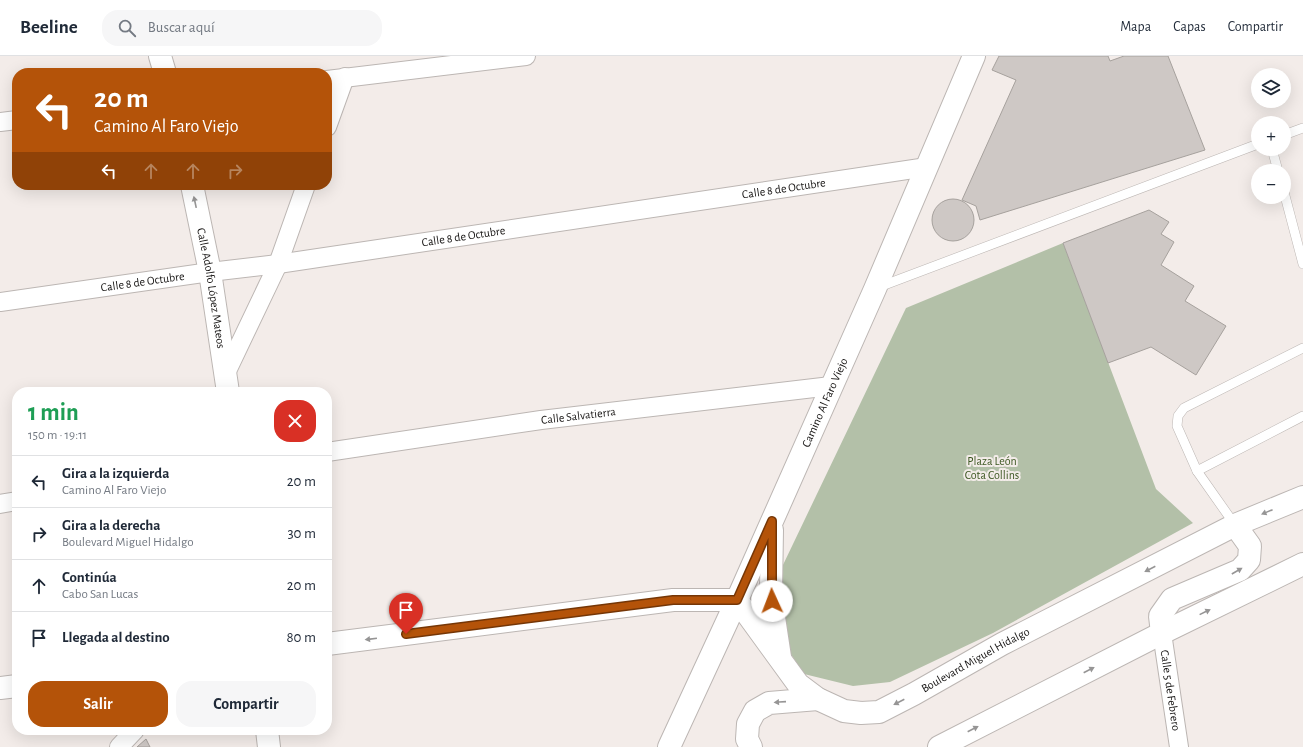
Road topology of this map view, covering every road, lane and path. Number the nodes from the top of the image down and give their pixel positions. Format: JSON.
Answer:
{"nodes":[{"id":1,"x":160,"y":56,"type":"edge"},
{"id":2,"x":526,"y":56,"type":"edge"},
{"id":3,"x":974,"y":56,"type":"edge"},
{"id":4,"x":472,"y":59,"type":"edge"},
{"id":5,"x":164,"y":68,"type":"edge"},
{"id":6,"x":345,"y":77,"type":"junction"},
{"id":7,"x":332,"y":79,"type":"edge"},
{"id":8,"x":332,"y":113,"type":"edge"},
{"id":9,"x":12,"y":121,"type":"edge"},
{"id":10,"x":0,"y":122,"type":"edge"},
{"id":11,"x":1303,"y":128,"type":"edge"},
{"id":12,"x":1291,"y":132,"type":"edge"},
{"id":13,"x":1251,"y":147,"type":"edge"},
{"id":14,"x":927,"y":167,"type":"junction"},
{"id":15,"x":193,"y":190,"type":"edge"},
{"id":16,"x":304,"y":190,"type":"edge"},
{"id":17,"x":1287,"y":204,"type":"edge"},
{"id":18,"x":278,"y":264,"type":"junction"},
{"id":19,"x":1303,"y":264,"type":"edge"},
{"id":20,"x":210,"y":272,"type":"junction"},
{"id":21,"x":874,"y":288,"type":"junction"},
{"id":22,"x":0,"y":302,"type":"edge"},
{"id":23,"x":1303,"y":348,"type":"edge"},
{"id":24,"x":227,"y":382,"type":"edge"},
{"id":25,"x":831,"y":386,"type":"junction"},
{"id":26,"x":1303,"y":416,"type":"edge"},
{"id":27,"x":332,"y":451,"type":"edge"},
{"id":28,"x":1197,"y":471,"type":"junction"},
{"id":29,"x":1303,"y":497,"type":"edge"},
{"id":30,"x":12,"y":502,"type":"edge"},
{"id":31,"x":0,"y":504,"type":"edge"},
{"id":32,"x":772,"y":521,"type":"junction"},
{"id":33,"x":1235,"y":525,"type":"junction"},
{"id":34,"x":1303,"y":564,"type":"edge"},
{"id":35,"x":737,"y":600,"type":"junction"},
{"id":36,"x":1162,"y":633,"type":"junction"},
{"id":37,"x":332,"y":643,"type":"edge"},
{"id":38,"x":780,"y":661,"type":"junction"},
{"id":39,"x":12,"y":687,"type":"edge"},
{"id":40,"x":0,"y":688,"type":"edge"},
{"id":41,"x":818,"y":699,"type":"junction"},
{"id":42,"x":130,"y":735,"type":"edge"},
{"id":43,"x":268,"y":735,"type":"edge"},
{"id":44,"x":119,"y":747,"type":"edge"},
{"id":45,"x":269,"y":747,"type":"edge"},
{"id":46,"x":668,"y":747,"type":"edge"},
{"id":47,"x":751,"y":747,"type":"edge"},
{"id":48,"x":939,"y":747,"type":"edge"},
{"id":49,"x":1179,"y":747,"type":"edge"}],
"edges":[{"from":1,"to":5,"type":"main road"},
{"from":2,"to":4,"type":"street"},
{"from":3,"to":14,"type":"main road","name":"Camino Al Faro Viejo"},
{"from":4,"to":6,"type":"street"},
{"from":6,"to":7,"type":"street"},
{"from":6,"to":8,"type":"street"},
{"from":9,"to":10,"type":"street"},
{"from":11,"to":12,"type":"lane"},
{"from":13,"to":21,"type":"lane"},
{"from":14,"to":18,"type":"street","name":"Calle 8 de Octubre"},
{"from":14,"to":21,"type":"main road","name":"Camino Al Faro Viejo"},
{"from":20,"to":15,"type":"main road","name":"Calle Adolfo López Mateos","one_way":true},
{"from":16,"to":18,"type":"street"},
{"from":17,"to":19,"type":"lane"},
{"from":18,"to":20,"type":"street","name":"Calle 8 de Octubre"},
{"from":18,"to":24,"type":"street"},
{"from":20,"to":22,"type":"street","name":"Calle 8 de Octubre"},
{"from":20,"to":24,"type":"main road","name":"Calle Adolfo López Mateos"},
{"from":21,"to":25,"type":"main road","name":"Camino Al Faro Viejo"},
{"from":23,"to":28,"type":"lane"},
{"from":25,"to":27,"type":"street","name":"Calle Salvatierra"},
{"from":25,"to":32,"type":"main road","name":"Camino Al Faro Viejo"},
{"from":26,"to":28,"type":"lane"},
{"from":28,"to":33,"type":"lane"},
{"from":29,"to":33,"type":"main road","name":"Boulevard Miguel Hidalgo","one_way":true},
{"from":30,"to":31,"type":"street"},
{"from":32,"to":35,"type":"main road","name":"Camino Al Faro Viejo"},
{"from":32,"to":38,"type":"main road"},
{"from":36,"to":33,"type":"main road","one_way":true},
{"from":33,"to":41,"type":"main road","name":"Boulevard Miguel Hidalgo","one_way":true},
{"from":36,"to":34,"type":"main road","one_way":true},
{"from":35,"to":37,"type":"main road","one_way":true},
{"from":35,"to":38,"type":"main road","name":"Boulevard Miguel Hidalgo"},
{"from":35,"to":46,"type":"main road","name":"Camino Al Faro Viejo"},
{"from":48,"to":36,"type":"main road","one_way":true},
{"from":36,"to":49,"type":"street","name":"Calle 5 de Febrero"},
{"from":38,"to":41,"type":"main road","name":"Boulevard Miguel Hidalgo"},
{"from":39,"to":40,"type":"main road"},
{"from":41,"to":47,"type":"main road","one_way":true},
{"from":42,"to":44,"type":"street"},
{"from":43,"to":45,"type":"main road"}]}
